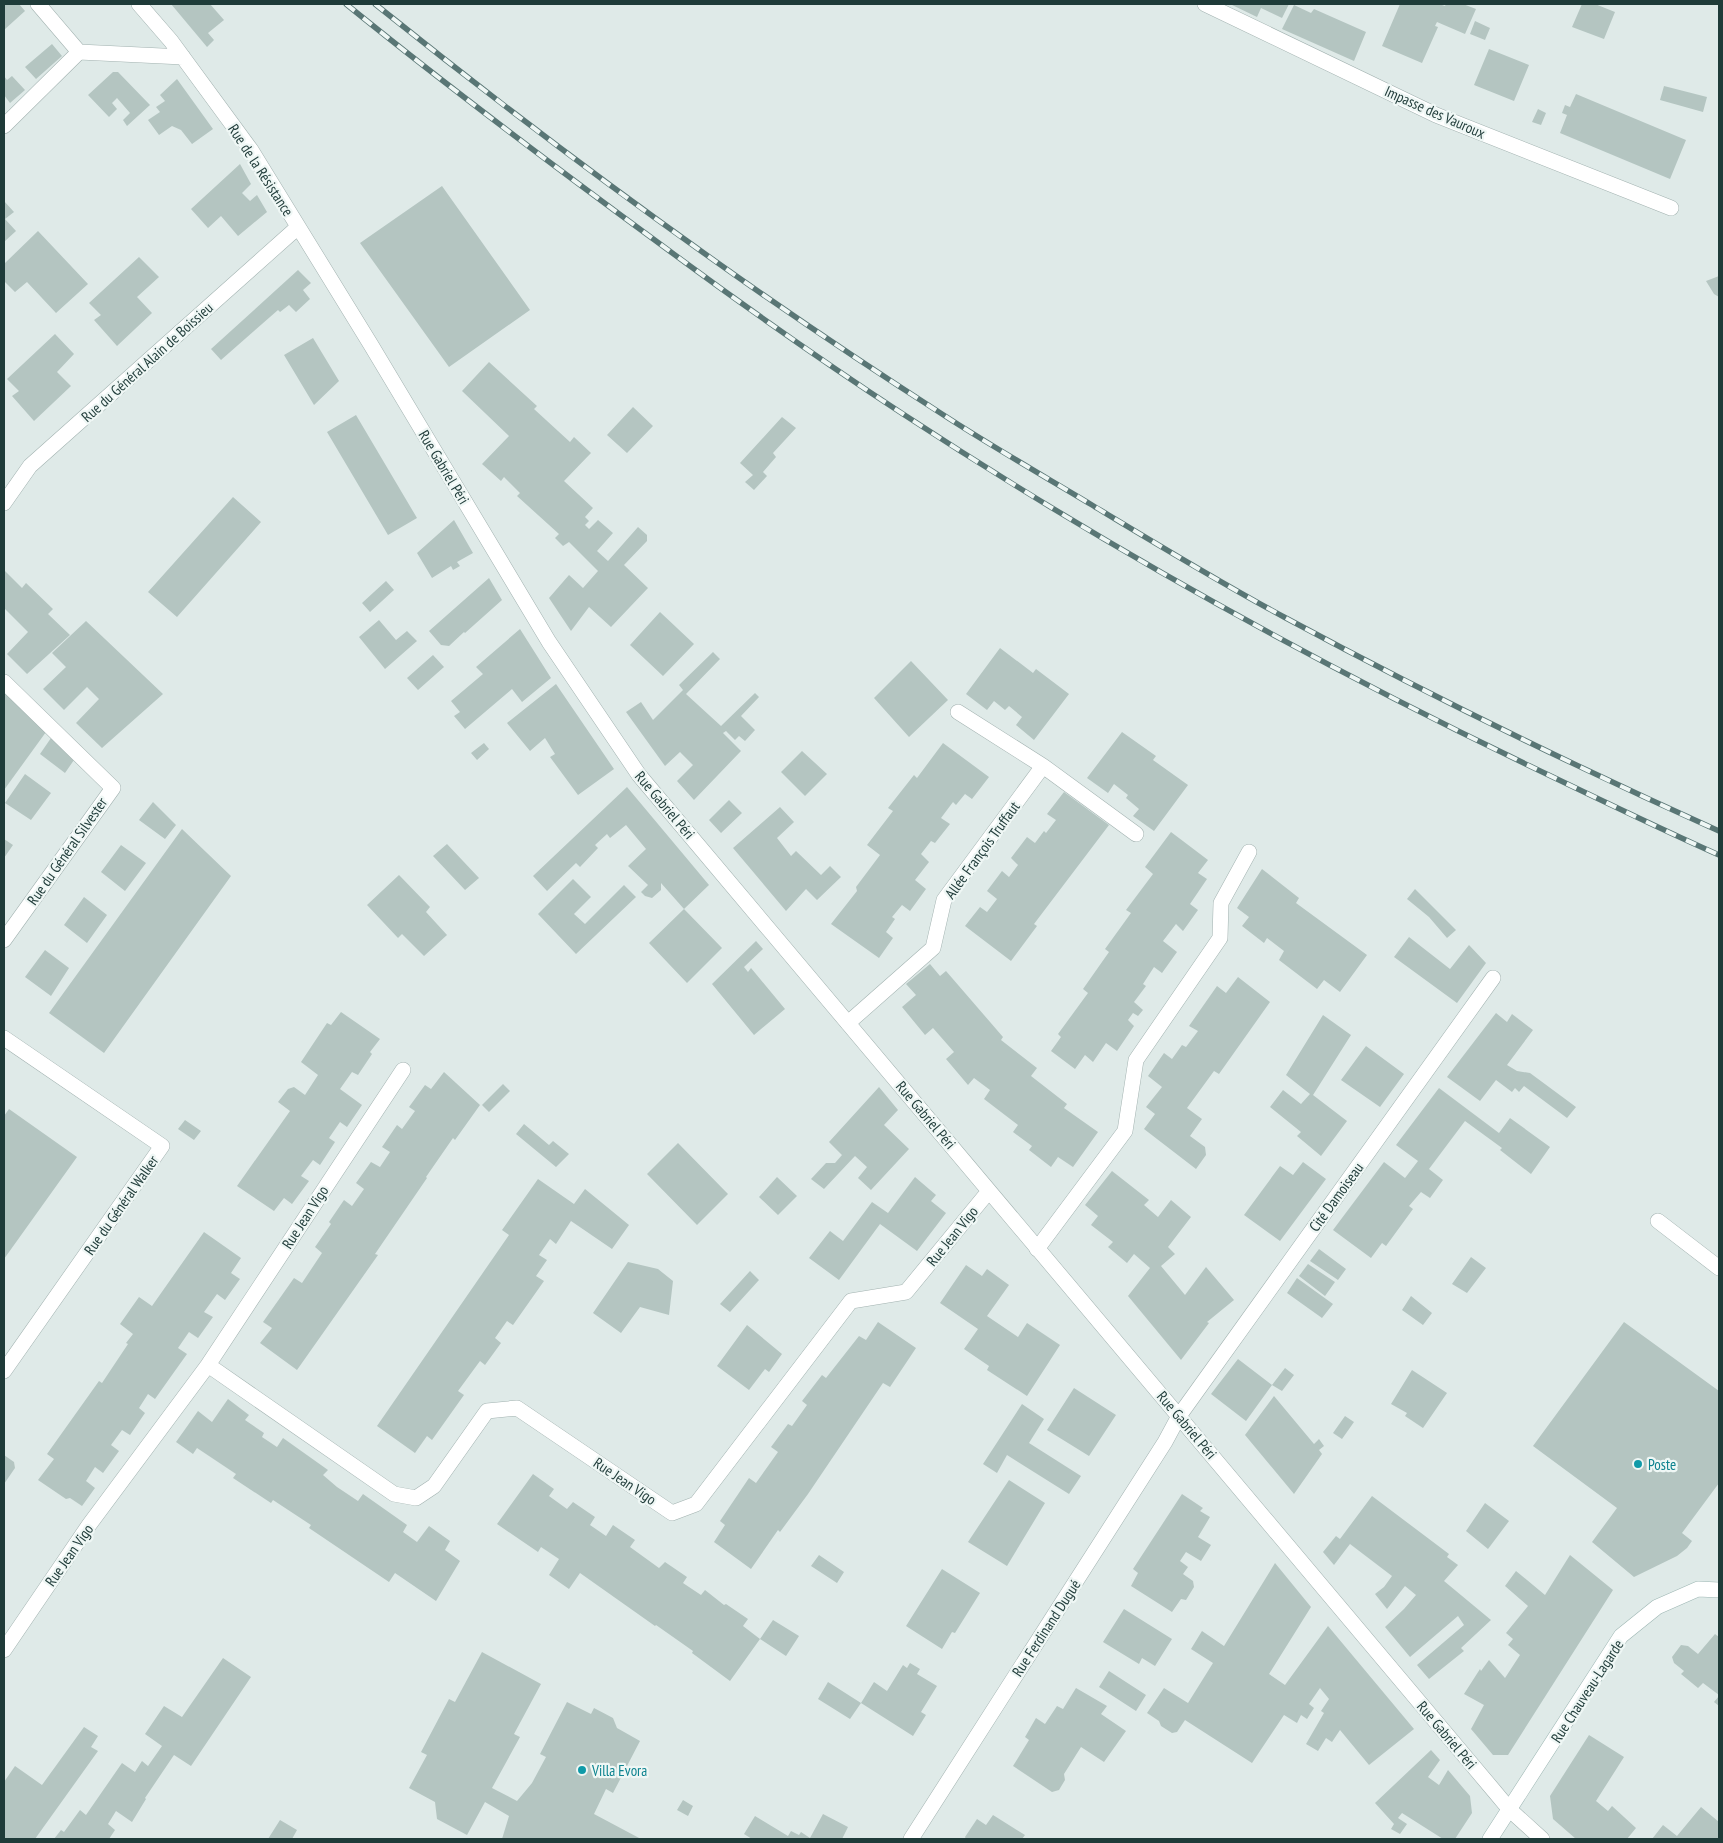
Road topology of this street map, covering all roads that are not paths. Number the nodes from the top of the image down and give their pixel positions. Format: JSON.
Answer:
{"nodes":[{"id":1,"x":38,"y":4,"type":"edge"},
{"id":2,"x":139,"y":4,"type":"edge"},
{"id":3,"x":1205,"y":4,"type":"edge"},
{"id":4,"x":79,"y":52,"type":"junction"},
{"id":5,"x":183,"y":57,"type":"junction"},
{"id":6,"x":4,"y":126,"type":"edge"},
{"id":7,"x":1671,"y":208,"type":"dead end"},
{"id":8,"x":298,"y":227,"type":"junction"},
{"id":9,"x":372,"y":345,"type":"joint"},
{"id":10,"x":4,"y":503,"type":"edge"},
{"id":11,"x":4,"y":682,"type":"edge"},
{"id":12,"x":958,"y":712,"type":"dead end"},
{"id":13,"x":1043,"y":766,"type":"junction"},
{"id":14,"x":1136,"y":834,"type":"dead end"},
{"id":15,"x":1249,"y":852,"type":"dead end"},
{"id":16,"x":4,"y":940,"type":"edge"},
{"id":17,"x":1493,"y":978,"type":"dead end"},
{"id":18,"x":848,"y":1023,"type":"junction"},
{"id":19,"x":4,"y":1038,"type":"edge"},
{"id":20,"x":403,"y":1070,"type":"dead end"},
{"id":21,"x":989,"y":1191,"type":"junction"},
{"id":22,"x":1658,"y":1221,"type":"dead end"},
{"id":23,"x":1037,"y":1249,"type":"junction"},
{"id":24,"x":1719,"y":1268,"type":"edge"},
{"id":25,"x":208,"y":1365,"type":"junction"},
{"id":26,"x":4,"y":1371,"type":"edge"},
{"id":27,"x":1179,"y":1416,"type":"junction"},
{"id":28,"x":1719,"y":1590,"type":"edge"},
{"id":29,"x":4,"y":1650,"type":"edge"},
{"id":30,"x":1510,"y":1810,"type":"junction"},
{"id":31,"x":911,"y":1839,"type":"edge"},
{"id":32,"x":1490,"y":1839,"type":"edge"},
{"id":33,"x":1542,"y":1839,"type":"edge"}],
"edges":[{"from":1,"to":4,"type":"street"},
{"from":2,"to":5,"type":"street","name":"Rue de la Résistance"},
{"from":3,"to":7,"type":"street","name":"Impasse des Vauroux"},
{"from":4,"to":5,"type":"street"},
{"from":4,"to":6,"type":"street"},
{"from":5,"to":8,"type":"street","name":"Rue de la Résistance"},
{"from":8,"to":9,"type":"street","name":"Rue de la Résistance"},
{"from":8,"to":10,"type":"street","name":"Rue du Général Alain de Boissieu"},
{"from":9,"to":18,"type":"street","name":"Rue Gabriel Péri"},
{"from":11,"to":16,"type":"street","name":"Rue du Général Silvester"},
{"from":12,"to":13,"type":"street"},
{"from":13,"to":14,"type":"street"},
{"from":13,"to":18,"type":"street","name":"Allée François Truffaut"},
{"from":15,"to":23,"type":"street"},
{"from":17,"to":27,"type":"street","name":"Cité Damoiseau"},
{"from":18,"to":21,"type":"street","name":"Rue Gabriel Péri"},
{"from":19,"to":26,"type":"street","name":"Rue du Général Walker"},
{"from":20,"to":25,"type":"street","name":"Rue Jean Vigo"},
{"from":21,"to":23,"type":"street","name":"Rue Gabriel Péri"},
{"from":21,"to":25,"type":"street","name":"Rue Jean Vigo"},
{"from":22,"to":24,"type":"street"},
{"from":23,"to":27,"type":"street","name":"Rue Gabriel Péri"},
{"from":25,"to":29,"type":"street","name":"Rue Jean Vigo"},
{"from":27,"to":30,"type":"street","name":"Rue Gabriel Péri"},
{"from":27,"to":31,"type":"street","name":"Rue Ferdinand Dugué"},
{"from":28,"to":30,"type":"street","name":"Rue Chauveau-Lagarde"},
{"from":30,"to":32,"type":"street","name":"Rue Chauveau-Lagarde"},
{"from":30,"to":33,"type":"street","name":"Rue Gabriel Péri"}]}
